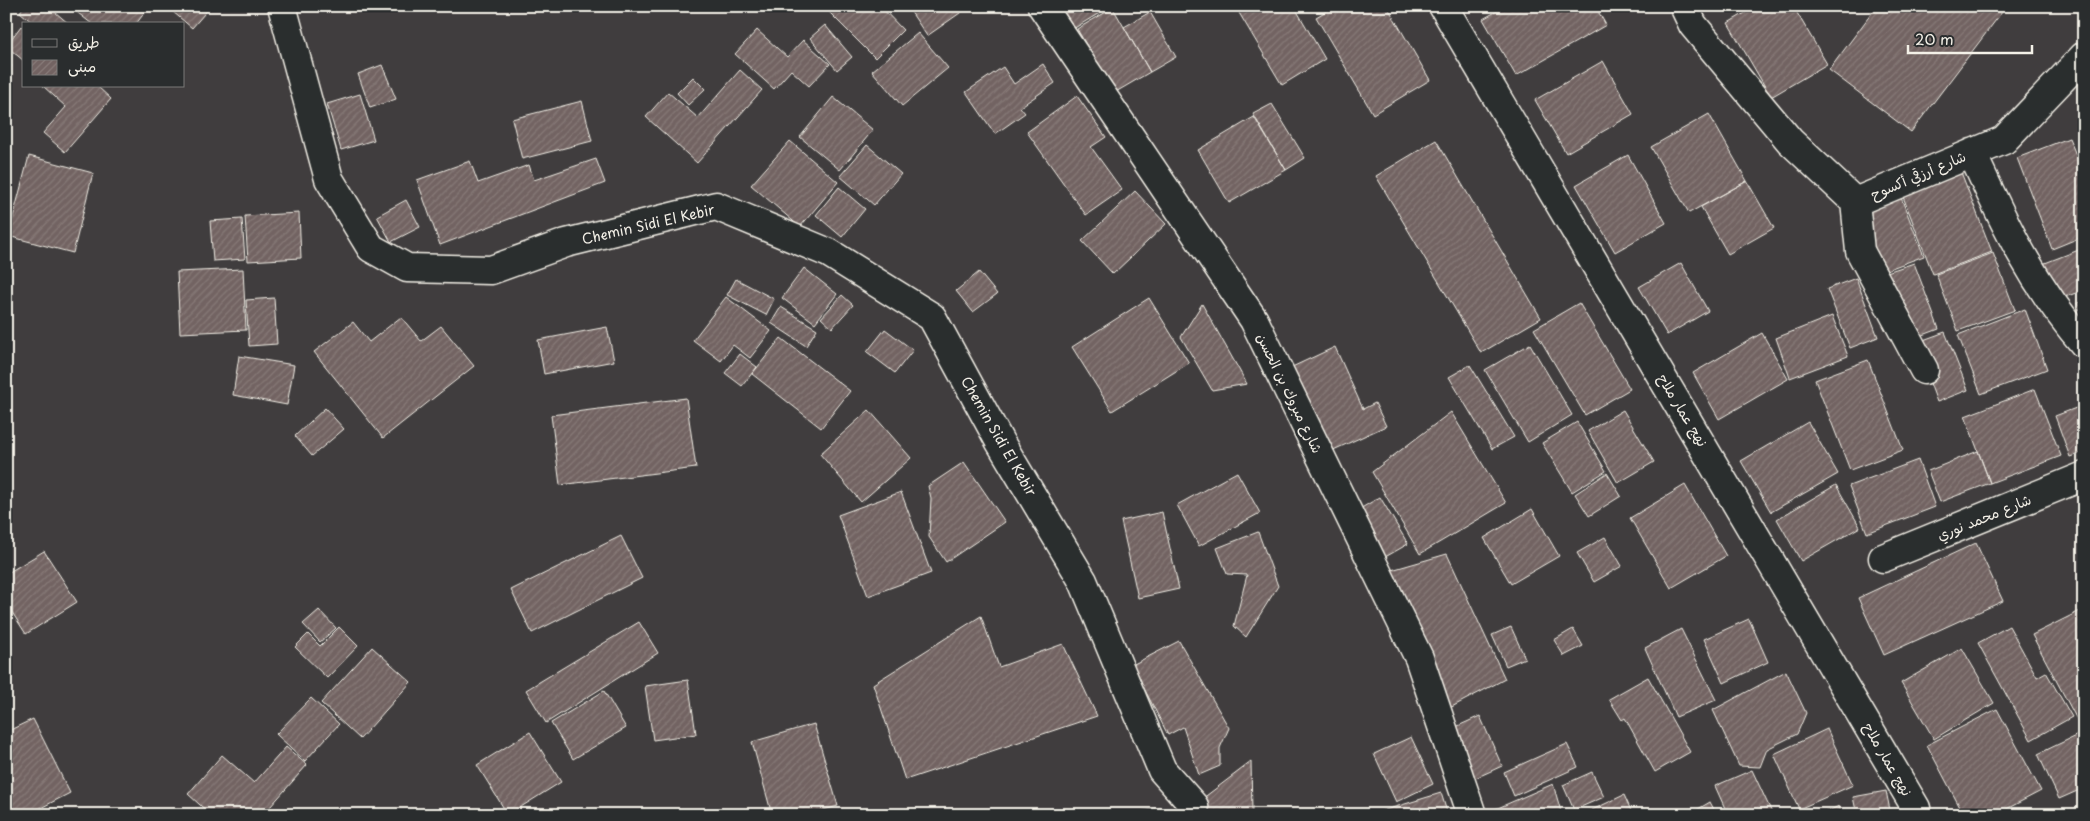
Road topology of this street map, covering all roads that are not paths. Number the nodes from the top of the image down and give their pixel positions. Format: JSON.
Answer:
{"nodes":[{"id":1,"x":282,"y":6,"type":"edge"},
{"id":2,"x":1042,"y":6,"type":"edge"},
{"id":3,"x":1444,"y":6,"type":"edge"},
{"id":4,"x":1684,"y":6,"type":"edge"},
{"id":5,"x":2084,"y":56,"type":"edge"},
{"id":6,"x":1972,"y":153,"type":"junction"},
{"id":7,"x":1855,"y":202,"type":"junction"},
{"id":8,"x":2084,"y":344,"type":"edge"},
{"id":9,"x":1924,"y":370,"type":"dead end"},
{"id":10,"x":2084,"y":476,"type":"edge"},
{"id":11,"x":1883,"y":558,"type":"dead end"},
{"id":12,"x":1196,"y":815,"type":"edge"},
{"id":13,"x":1472,"y":815,"type":"edge"},
{"id":14,"x":1917,"y":815,"type":"edge"}],
"edges":[{"from":1,"to":12,"type":"street","name":"Chemin Sidi El Kebir"},
{"from":2,"to":13,"type":"street","name":"شارع مبروك بن الحسن"},
{"from":3,"to":14,"type":"street","name":"نهج عمار ملاح"},
{"from":4,"to":7,"type":"street","name":"شارع أرزقي أكسوح"},
{"from":5,"to":6,"type":"street","name":"شارع أرزقي أكسوح"},
{"from":6,"to":7,"type":"street","name":"شارع أرزقي أكسوح"},
{"from":6,"to":8,"type":"street"},
{"from":7,"to":9,"type":"street"},
{"from":10,"to":11,"type":"street","name":"شارع محمد نوري"}]}
